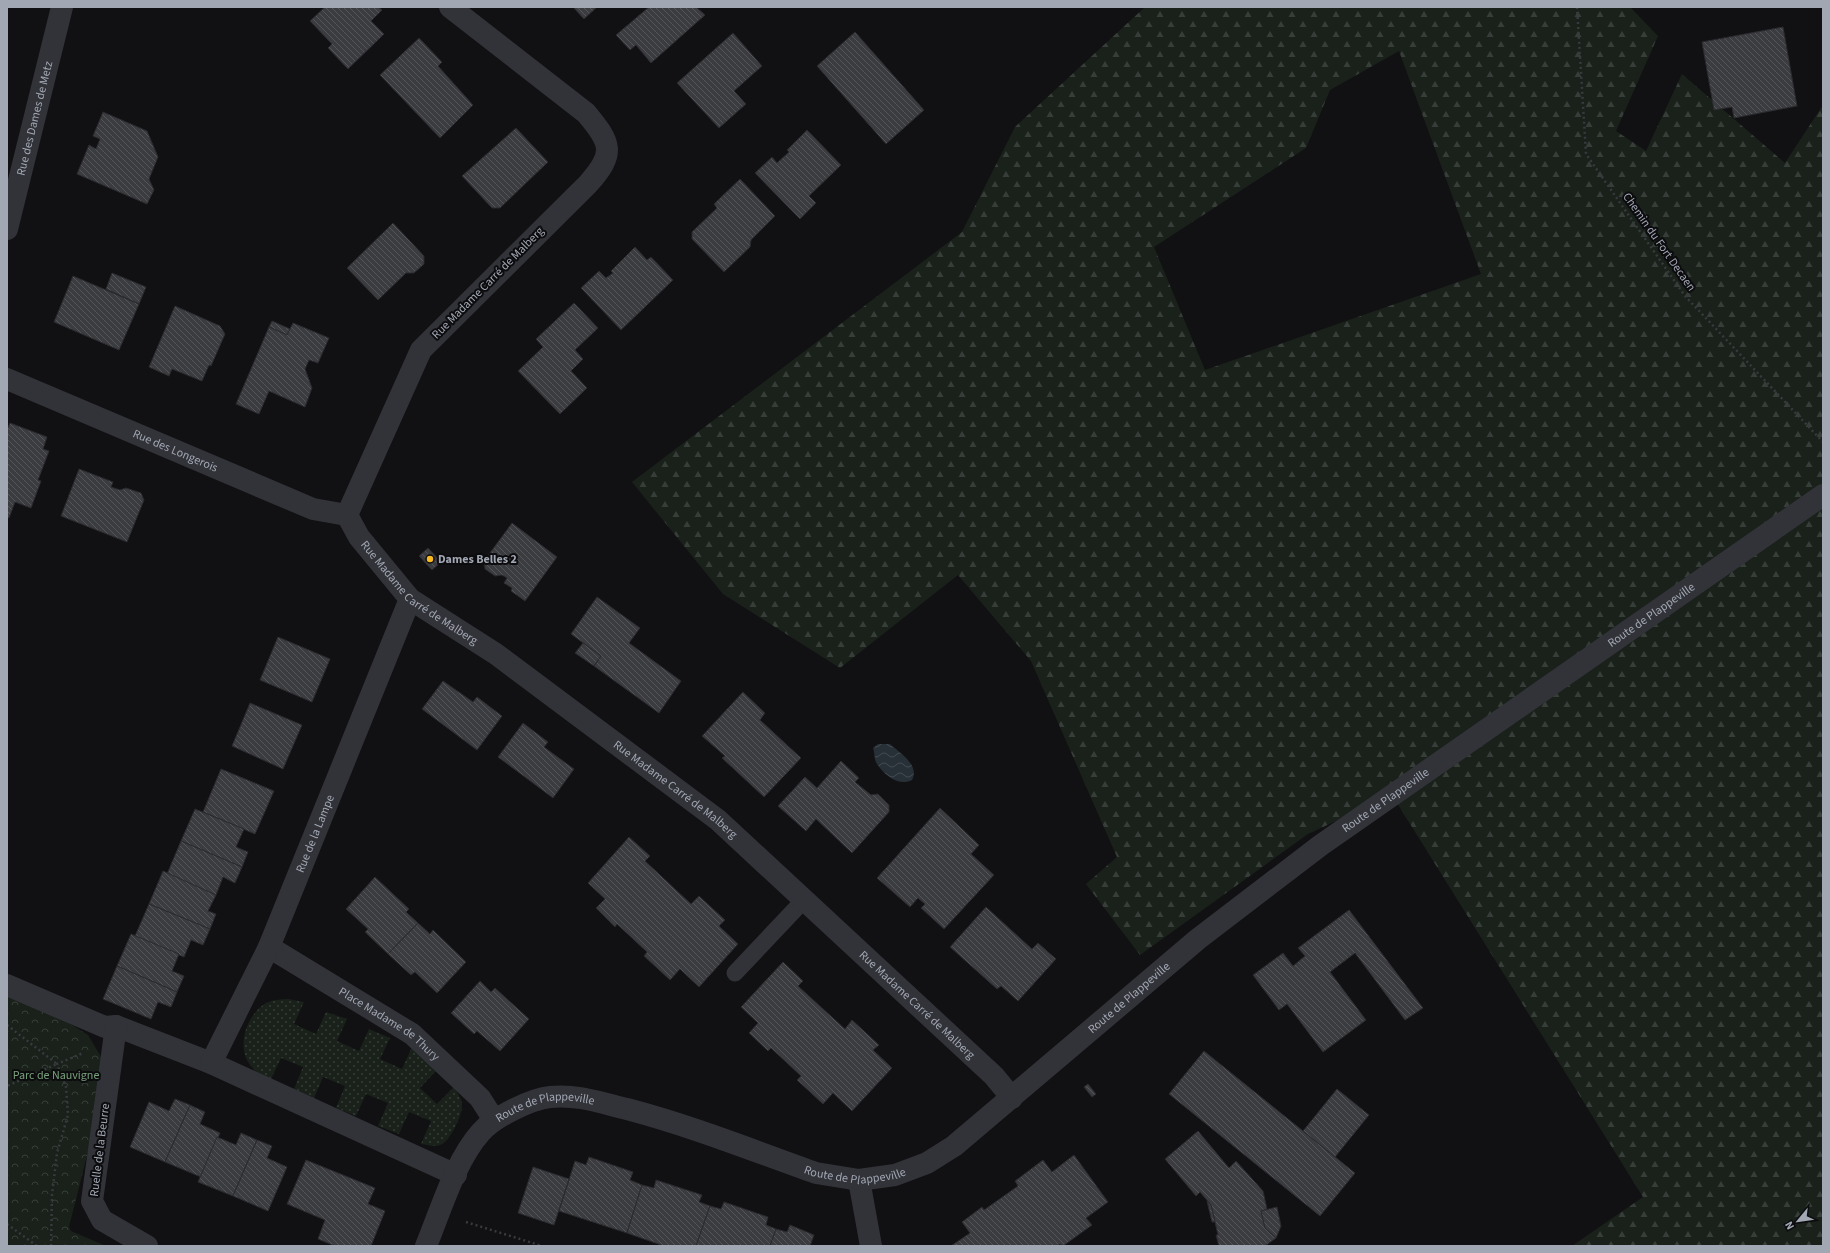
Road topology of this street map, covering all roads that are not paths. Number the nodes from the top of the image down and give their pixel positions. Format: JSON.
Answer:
{"nodes":[{"id":1,"x":62,"y":7,"type":"edge"},
{"id":2,"x":450,"y":7,"type":"edge"},
{"id":3,"x":7,"y":229,"type":"edge"},
{"id":4,"x":7,"y":379,"type":"edge"},
{"id":5,"x":1823,"y":494,"type":"edge"},
{"id":6,"x":347,"y":515,"type":"junction"},
{"id":7,"x":410,"y":599,"type":"junction"},
{"id":8,"x":804,"y":900,"type":"junction"},
{"id":9,"x":268,"y":947,"type":"junction"},
{"id":10,"x":735,"y":973,"type":"dead end"},
{"id":11,"x":7,"y":984,"type":"edge"},
{"id":12,"x":110,"y":1026,"type":"junction"},
{"id":13,"x":211,"y":1063,"type":"junction"},
{"id":14,"x":1012,"y":1098,"type":"junction"},
{"id":15,"x":494,"y":1120,"type":"junction"},
{"id":16,"x":456,"y":1175,"type":"junction"},
{"id":17,"x":859,"y":1180,"type":"junction"},
{"id":18,"x":147,"y":1246,"type":"edge"},
{"id":19,"x":426,"y":1246,"type":"edge"},
{"id":20,"x":871,"y":1246,"type":"edge"}],
"edges":[{"from":1,"to":3,"type":"street","name":"Rue des Dames de Metz"},
{"from":2,"to":6,"type":"street","name":"Rue Madame Carré de Malberg"},
{"from":4,"to":6,"type":"street","name":"Rue des Longerois"},
{"from":5,"to":14,"type":"street","name":"Route de Plappeville"},
{"from":6,"to":7,"type":"street","name":"Rue Madame Carré de Malberg"},
{"from":7,"to":8,"type":"street","name":"Rue Madame Carré de Malberg"},
{"from":7,"to":9,"type":"street","name":"Rue de la Lampe"},
{"from":8,"to":10,"type":"lane"},
{"from":8,"to":14,"type":"street","name":"Rue Madame Carré de Malberg"},
{"from":9,"to":13,"type":"street","name":"Rue de la Lampe"},
{"from":9,"to":15,"type":"street","name":"Place Madame de Thury"},
{"from":11,"to":12,"type":"street"},
{"from":12,"to":13,"type":"street"},
{"from":12,"to":18,"type":"street","name":"Ruelle de la Beurre"},
{"from":13,"to":16,"type":"street"},
{"from":14,"to":17,"type":"street","name":"Route de Plappeville"},
{"from":15,"to":16,"type":"street","name":"Route de Plappeville"},
{"from":15,"to":17,"type":"street","name":"Route de Plappeville"},
{"from":16,"to":19,"type":"street","name":"Route de Plappeville"},
{"from":17,"to":20,"type":"street"}]}
